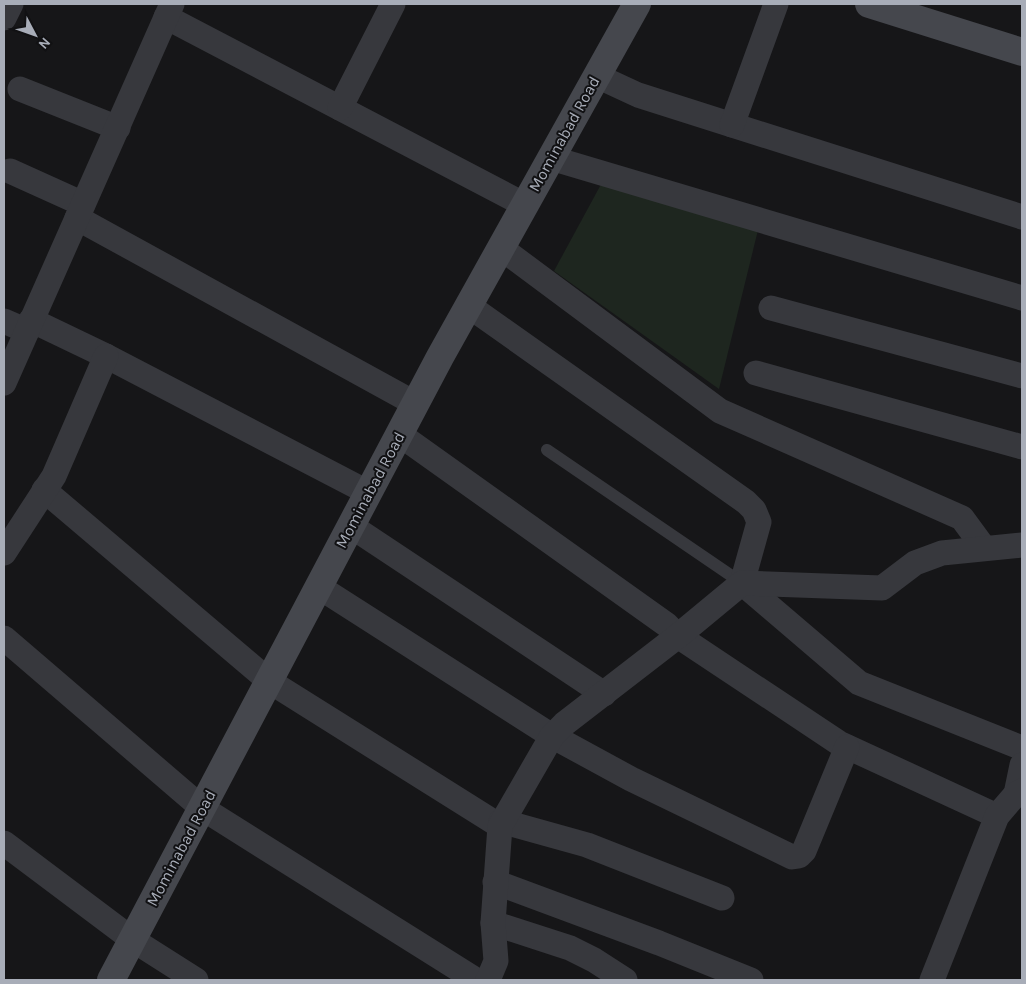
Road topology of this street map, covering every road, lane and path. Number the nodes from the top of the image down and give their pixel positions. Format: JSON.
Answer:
{"nodes":[{"id":1,"x":11,"y":4,"type":"edge"},
{"id":2,"x":393,"y":4,"type":"edge"},
{"id":3,"x":637,"y":4,"type":"edge"},
{"id":4,"x":776,"y":4,"type":"edge"},
{"id":5,"x":869,"y":4,"type":"edge"},
{"id":6,"x":901,"y":9,"type":"edge"},
{"id":7,"x":169,"y":10,"type":"edge"},
{"id":8,"x":4,"y":18,"type":"edge"},
{"id":9,"x":1022,"y":52,"type":"edge"},
{"id":10,"x":597,"y":76,"type":"junction"},
{"id":11,"x":20,"y":89,"type":"dead end"},
{"id":12,"x":340,"y":108,"type":"junction"},
{"id":13,"x":732,"y":125,"type":"junction"},
{"id":14,"x":118,"y":128,"type":"junction"},
{"id":15,"x":552,"y":158,"type":"junction"},
{"id":16,"x":10,"y":171,"type":"dead end"},
{"id":17,"x":525,"y":205,"type":"junction"},
{"id":18,"x":80,"y":211,"type":"junction"},
{"id":19,"x":1022,"y":217,"type":"edge"},
{"id":20,"x":501,"y":248,"type":"junction"},
{"id":21,"x":1022,"y":298,"type":"edge"},
{"id":22,"x":469,"y":306,"type":"junction"},
{"id":23,"x":771,"y":308,"type":"dead end"},
{"id":24,"x":4,"y":321,"type":"edge"},
{"id":25,"x":29,"y":326,"type":"junction"},
{"id":26,"x":106,"y":356,"type":"junction"},
{"id":27,"x":756,"y":373,"type":"dead end"},
{"id":28,"x":1022,"y":376,"type":"edge"},
{"id":29,"x":4,"y":383,"type":"edge"},
{"id":30,"x":416,"y":404,"type":"junction"},
{"id":31,"x":399,"y":434,"type":"junction"},
{"id":32,"x":1022,"y":447,"type":"edge"},
{"id":33,"x":548,"y":450,"type":"dead end"},
{"id":34,"x":44,"y":490,"type":"junction"},
{"id":35,"x":368,"y":493,"type":"junction"},
{"id":36,"x":351,"y":526,"type":"junction"},
{"id":37,"x":6,"y":542,"type":"edge"},
{"id":38,"x":1022,"y":545,"type":"edge"},
{"id":39,"x":984,"y":548,"type":"junction"},
{"id":40,"x":742,"y":583,"type":"junction"},
{"id":41,"x":319,"y":587,"type":"junction"},
{"id":42,"x":678,"y":636,"type":"junction"},
{"id":43,"x":4,"y":638,"type":"edge"},
{"id":44,"x":269,"y":681,"type":"junction"},
{"id":45,"x":604,"y":694,"type":"junction"},
{"id":46,"x":552,"y":736,"type":"junction"},
{"id":47,"x":847,"y":747,"type":"junction"},
{"id":48,"x":1022,"y":748,"type":"edge"},
{"id":49,"x":1022,"y":765,"type":"edge"},
{"id":50,"x":1019,"y":793,"type":"edge"},
{"id":51,"x":202,"y":808,"type":"junction"},
{"id":52,"x":997,"y":816,"type":"junction"},
{"id":53,"x":500,"y":824,"type":"junction"},
{"id":54,"x":4,"y":843,"type":"edge"},
{"id":55,"x":495,"y":882,"type":"junction"},
{"id":56,"x":722,"y":898,"type":"dead end"},
{"id":57,"x":493,"y":923,"type":"junction"},
{"id":58,"x":132,"y":940,"type":"junction"},
{"id":59,"x":111,"y":980,"type":"edge"},
{"id":60,"x":196,"y":980,"type":"edge"},
{"id":61,"x":476,"y":980,"type":"edge"},
{"id":62,"x":488,"y":980,"type":"edge"},
{"id":63,"x":625,"y":980,"type":"edge"},
{"id":64,"x":752,"y":980,"type":"edge"},
{"id":65,"x":932,"y":980,"type":"edge"}],
"edges":[{"from":1,"to":8,"type":"street"},
{"from":2,"to":12,"type":"street"},
{"from":3,"to":10,"type":"main road","name":"Mominabad Road"},
{"from":4,"to":13,"type":"street"},
{"from":5,"to":6,"type":"main road"},
{"from":6,"to":9,"type":"main road"},
{"from":7,"to":12,"type":"street"},
{"from":7,"to":14,"type":"street"},
{"from":10,"to":13,"type":"street"},
{"from":10,"to":15,"type":"main road","name":"Mominabad Road"},
{"from":11,"to":14,"type":"street"},
{"from":12,"to":17,"type":"street"},
{"from":13,"to":19,"type":"street"},
{"from":14,"to":18,"type":"street"},
{"from":15,"to":17,"type":"main road","name":"Mominabad Road"},
{"from":15,"to":21,"type":"street"},
{"from":16,"to":18,"type":"street"},
{"from":17,"to":20,"type":"main road","name":"Mominabad Road"},
{"from":18,"to":25,"type":"street"},
{"from":18,"to":30,"type":"street"},
{"from":20,"to":22,"type":"main road","name":"Mominabad Road"},
{"from":20,"to":39,"type":"street"},
{"from":22,"to":30,"type":"main road","name":"Mominabad Road"},
{"from":22,"to":40,"type":"street"},
{"from":23,"to":28,"type":"street"},
{"from":24,"to":25,"type":"street"},
{"from":25,"to":26,"type":"street"},
{"from":25,"to":29,"type":"street"},
{"from":26,"to":34,"type":"street"},
{"from":26,"to":35,"type":"street"},
{"from":27,"to":32,"type":"street"},
{"from":30,"to":31,"type":"main road","name":"Mominabad Road"},
{"from":31,"to":35,"type":"main road","name":"Mominabad Road"},
{"from":31,"to":42,"type":"street"},
{"from":33,"to":40,"type":"lane"},
{"from":34,"to":37,"type":"street"},
{"from":34,"to":44,"type":"street"},
{"from":35,"to":36,"type":"main road","name":"Mominabad Road"},
{"from":36,"to":41,"type":"main road","name":"Mominabad Road"},
{"from":36,"to":45,"type":"street"},
{"from":38,"to":39,"type":"street"},
{"from":39,"to":40,"type":"street"},
{"from":40,"to":42,"type":"street"},
{"from":40,"to":48,"type":"street"},
{"from":41,"to":44,"type":"main road","name":"Mominabad Road"},
{"from":41,"to":46,"type":"street"},
{"from":42,"to":45,"type":"street"},
{"from":42,"to":47,"type":"street"},
{"from":43,"to":51,"type":"street"},
{"from":44,"to":51,"type":"main road","name":"Mominabad Road"},
{"from":44,"to":53,"type":"street"},
{"from":45,"to":46,"type":"street"},
{"from":46,"to":47,"type":"street"},
{"from":46,"to":53,"type":"street"},
{"from":47,"to":52,"type":"street"},
{"from":49,"to":50,"type":"street"},
{"from":50,"to":52,"type":"street"},
{"from":51,"to":58,"type":"main road","name":"Mominabad Road"},
{"from":51,"to":61,"type":"street"},
{"from":52,"to":65,"type":"street"},
{"from":53,"to":55,"type":"street"},
{"from":53,"to":56,"type":"street"},
{"from":54,"to":58,"type":"street"},
{"from":55,"to":57,"type":"street"},
{"from":55,"to":64,"type":"street"},
{"from":57,"to":62,"type":"street"},
{"from":57,"to":63,"type":"street"},
{"from":58,"to":59,"type":"main road","name":"Mominabad Road"},
{"from":58,"to":60,"type":"street"}]}
